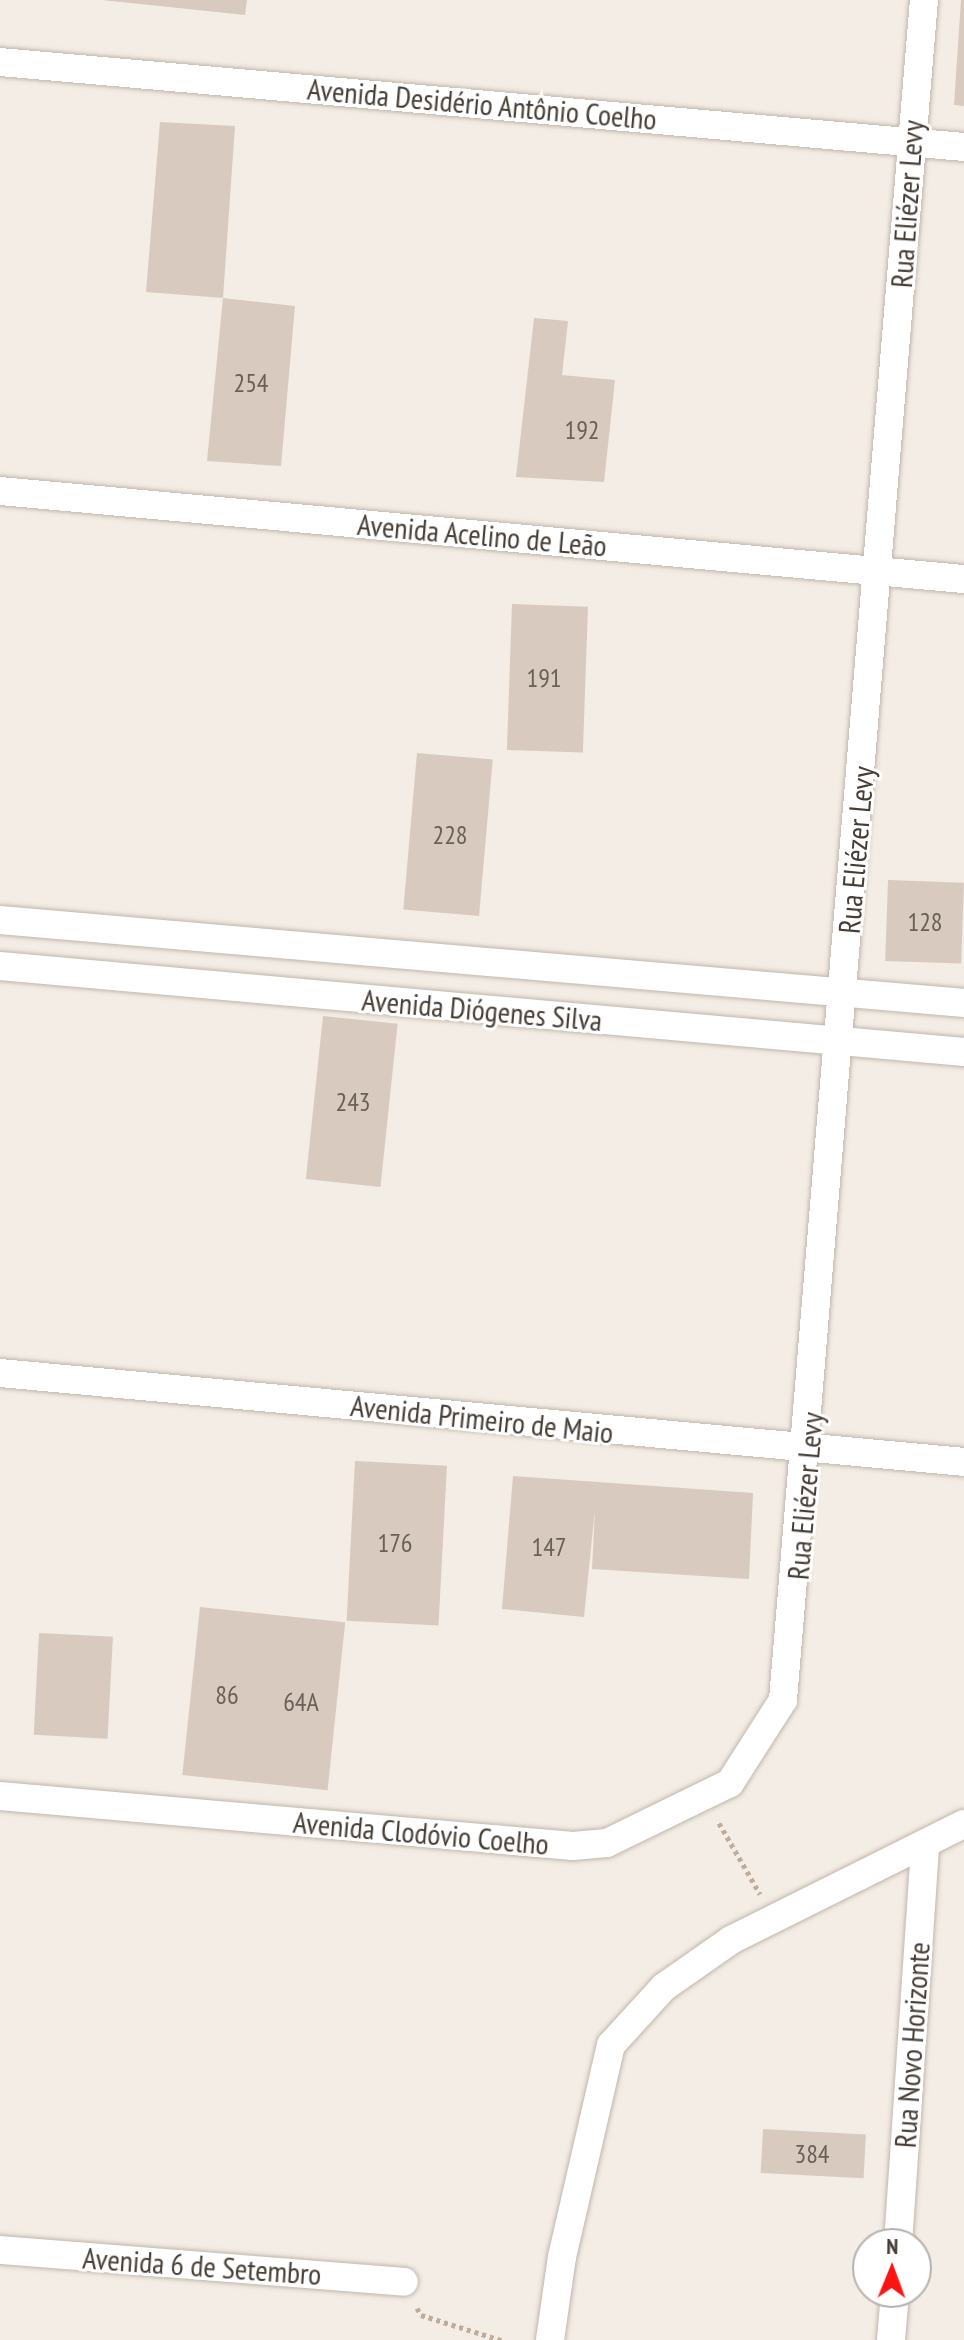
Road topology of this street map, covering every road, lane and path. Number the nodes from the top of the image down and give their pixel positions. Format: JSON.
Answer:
{"nodes":[{"id":1,"x":924,"y":0,"type":"edge"},
{"id":2,"x":0,"y":62,"type":"edge"},
{"id":3,"x":911,"y":142,"type":"junction"},
{"id":4,"x":964,"y":147,"type":"edge"},
{"id":5,"x":0,"y":491,"type":"edge"},
{"id":6,"x":879,"y":571,"type":"junction"},
{"id":7,"x":964,"y":579,"type":"edge"},
{"id":8,"x":0,"y":920,"type":"edge"},
{"id":9,"x":0,"y":966,"type":"edge"},
{"id":10,"x":844,"y":994,"type":"junction"},
{"id":11,"x":964,"y":1003,"type":"edge"},
{"id":12,"x":839,"y":1042,"type":"junction"},
{"id":13,"x":964,"y":1052,"type":"edge"},
{"id":14,"x":0,"y":1373,"type":"edge"},
{"id":15,"x":809,"y":1451,"type":"junction"},
{"id":16,"x":964,"y":1462,"type":"edge"},
{"id":17,"x":783,"y":1700,"type":"joint"},
{"id":18,"x":0,"y":1796,"type":"edge"},
{"id":19,"x":704,"y":1796,"type":"junction"},
{"id":20,"x":964,"y":1824,"type":"edge"},
{"id":21,"x":925,"y":1847,"type":"junction"},
{"id":22,"x":774,"y":1920,"type":"junction"},
{"id":23,"x":899,"y":2228,"type":"edge"},
{"id":24,"x":0,"y":2250,"type":"edge"},
{"id":25,"x":404,"y":2282,"type":"joint"},
{"id":26,"x":894,"y":2308,"type":"edge"},
{"id":27,"x":501,"y":2340,"type":"edge"},
{"id":28,"x":550,"y":2340,"type":"edge"},
{"id":29,"x":891,"y":2340,"type":"edge"}],
"edges":[{"from":1,"to":3,"type":"street","name":"Rua Eliézer Levy"},
{"from":2,"to":3,"type":"street","name":"Avenida Desidério Antônio Coelho"},
{"from":3,"to":4,"type":"street","name":"Avenida Desidério Antônio Coelho"},
{"from":3,"to":6,"type":"street","name":"Rua Eliézer Levy"},
{"from":5,"to":6,"type":"street","name":"Avenida Acelino de Leão"},
{"from":6,"to":7,"type":"street","name":"Avenida Acelino de Leão"},
{"from":6,"to":10,"type":"street","name":"Rua Eliézer Levy"},
{"from":8,"to":10,"type":"street","name":"Avenida Diógenes Silva"},
{"from":9,"to":12,"type":"street","name":"Avenida Diógenes Silva"},
{"from":10,"to":11,"type":"street","name":"Avenida Diógenes Silva"},
{"from":10,"to":12,"type":"street","name":"Rua Eliézer Levy"},
{"from":12,"to":13,"type":"street","name":"Avenida Diógenes Silva"},
{"from":12,"to":15,"type":"street","name":"Rua Eliézer Levy"},
{"from":14,"to":15,"type":"street","name":"Avenida Primeiro de Maio"},
{"from":15,"to":16,"type":"street","name":"Avenida Primeiro de Maio"},
{"from":15,"to":17,"type":"street","name":"Rua Eliézer Levy"},
{"from":17,"to":19,"type":"street","name":"Avenida Clodóvio Coelho"},
{"from":18,"to":19,"type":"street","name":"Avenida Clodóvio Coelho"},
{"from":19,"to":22,"type":"path"},
{"from":20,"to":21,"type":"street"},
{"from":21,"to":22,"type":"street"},
{"from":21,"to":23,"type":"street","name":"Rua Novo Horizonte"},
{"from":22,"to":28,"type":"street"},
{"from":24,"to":25,"type":"street","name":"Avenida 6 de Setembro"},
{"from":25,"to":27,"type":"path"},
{"from":26,"to":29,"type":"street"}]}
